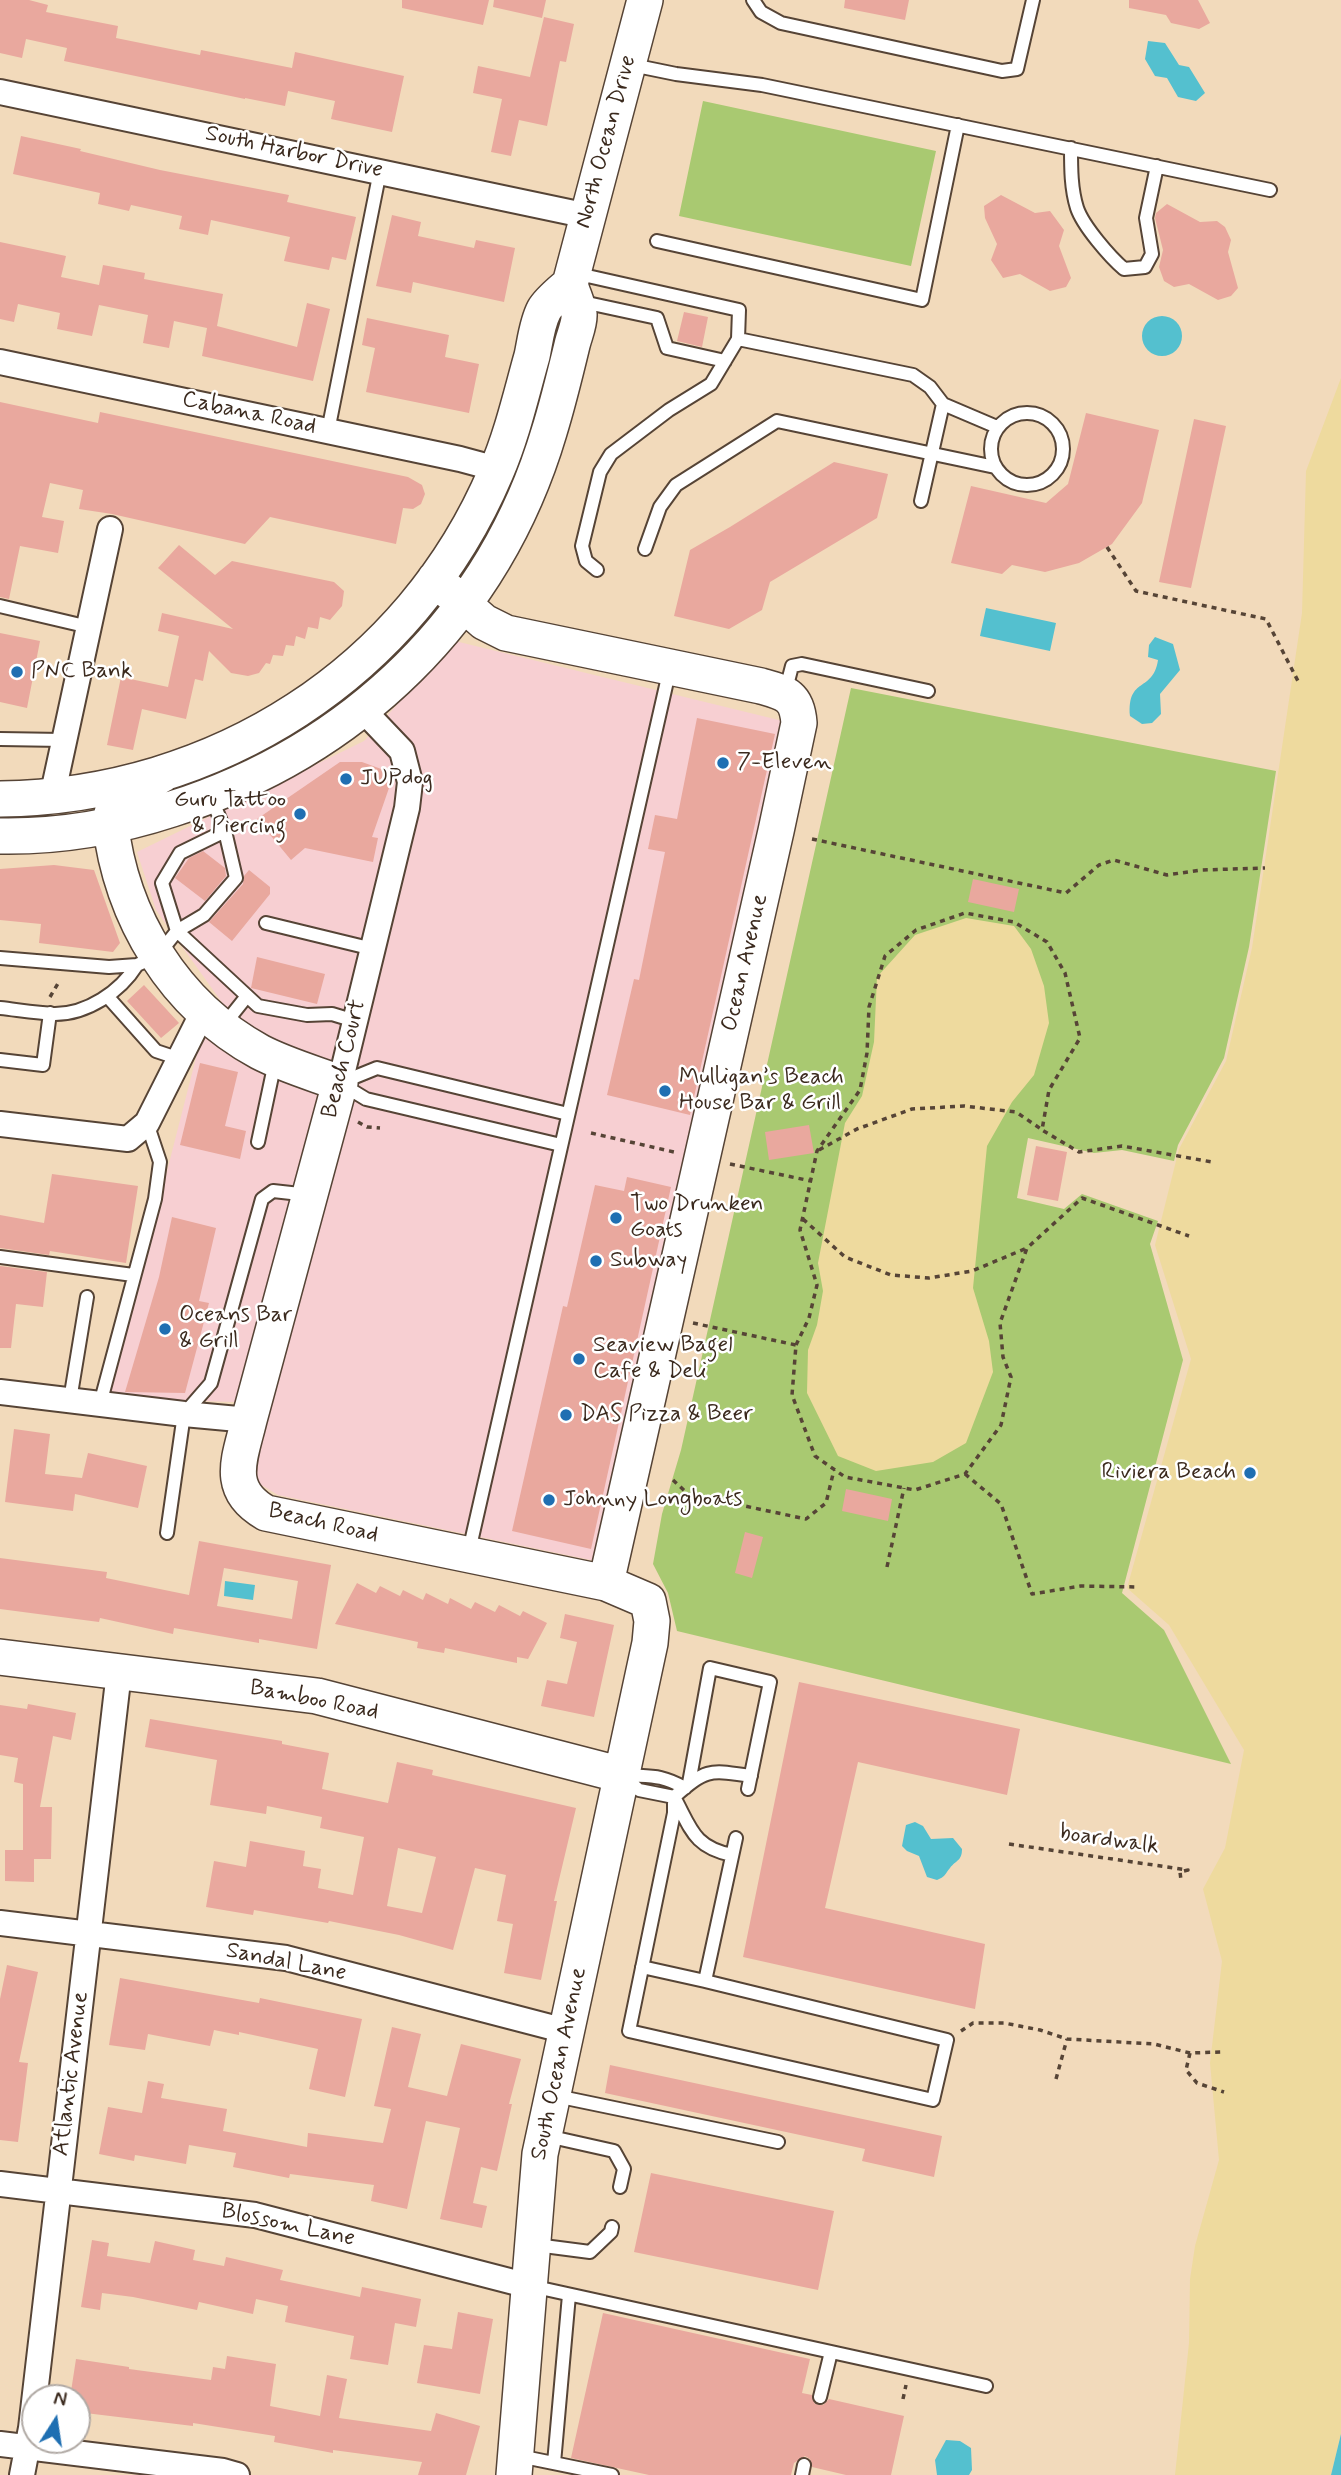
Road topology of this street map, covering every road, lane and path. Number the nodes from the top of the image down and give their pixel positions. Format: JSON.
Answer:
{"nodes":[{"id":1,"x":645,"y":0,"type":"edge"},
{"id":2,"x":753,"y":0,"type":"edge"},
{"id":3,"x":1033,"y":0,"type":"edge"},
{"id":4,"x":628,"y":64,"type":"junction"},
{"id":5,"x":0,"y":92,"type":"edge"},
{"id":6,"x":958,"y":125,"type":"junction"},
{"id":7,"x":1071,"y":148,"type":"junction"},
{"id":8,"x":1157,"y":166,"type":"junction"},
{"id":9,"x":380,"y":171,"type":"junction"},
{"id":10,"x":1270,"y":190,"type":"dead end"},
{"id":11,"x":587,"y":216,"type":"junction"},
{"id":12,"x":657,"y":241,"type":"dead end"},
{"id":13,"x":572,"y":285,"type":"junction"},
{"id":14,"x":738,"y":339,"type":"junction"},
{"id":15,"x":725,"y":361,"type":"junction"},
{"id":16,"x":0,"y":362,"type":"edge"},
{"id":17,"x":943,"y":404,"type":"junction"},
{"id":18,"x":997,"y":427,"type":"junction"},
{"id":19,"x":328,"y":431,"type":"junction"},
{"id":20,"x":932,"y":453,"type":"junction"},
{"id":21,"x":995,"y":467,"type":"junction"},
{"id":22,"x":498,"y":469,"type":"junction"},
{"id":23,"x":921,"y":501,"type":"dead end"},
{"id":24,"x":110,"y":528,"type":"dead end"},
{"id":25,"x":1107,"y":547,"type":"dead end"},
{"id":26,"x":645,"y":550,"type":"dead end"},
{"id":27,"x":597,"y":570,"type":"dead end"},
{"id":28,"x":435,"y":579,"type":"junction"},
{"id":29,"x":464,"y":604,"type":"junction"},
{"id":30,"x":0,"y":606,"type":"edge"},
{"id":31,"x":89,"y":626,"type":"junction"},
{"id":32,"x":670,"y":668,"type":"junction"},
{"id":33,"x":1300,"y":682,"type":"dead end"},
{"id":34,"x":928,"y":691,"type":"dead end"},
{"id":35,"x":785,"y":693,"type":"junction"},
{"id":36,"x":363,"y":710,"type":"junction"},
{"id":37,"x":0,"y":739,"type":"edge"},
{"id":38,"x":63,"y":740,"type":"junction"},
{"id":39,"x":163,"y":774,"type":"junction"},
{"id":40,"x":52,"y":797,"type":"junction"},
{"id":41,"x":211,"y":797,"type":"junction"},
{"id":42,"x":0,"y":799,"type":"edge"},
{"id":43,"x":111,"y":826,"type":"junction"},
{"id":44,"x":225,"y":831,"type":"junction"},
{"id":45,"x":6,"y":836,"type":"edge"},
{"id":46,"x":812,"y":839,"type":"dead end"},
{"id":47,"x":1265,"y":868,"type":"dead end"},
{"id":48,"x":266,"y":923,"type":"dead end"},
{"id":49,"x":373,"y":949,"type":"junction"},
{"id":50,"x":157,"y":951,"type":"junction"},
{"id":51,"x":0,"y":958,"type":"edge"},
{"id":52,"x":69,"y":964,"type":"junction"},
{"id":53,"x":107,"y":996,"type":"junction"},
{"id":54,"x":247,"y":996,"type":"junction"},
{"id":55,"x":0,"y":1008,"type":"edge"},
{"id":56,"x":45,"y":1013,"type":"junction"},
{"id":57,"x":213,"y":1020,"type":"junction"},
{"id":58,"x":355,"y":1021,"type":"junction"},
{"id":59,"x":180,"y":1059,"type":"junction"},
{"id":60,"x":276,"y":1059,"type":"junction"},
{"id":61,"x":0,"y":1060,"type":"edge"},
{"id":62,"x":340,"y":1083,"type":"junction"},
{"id":63,"x":568,"y":1114,"type":"junction"},
{"id":64,"x":351,"y":1117,"type":"dead end"},
{"id":65,"x":147,"y":1123,"type":"junction"},
{"id":66,"x":0,"y":1124,"type":"edge"},
{"id":67,"x":380,"y":1128,"type":"dead end"},
{"id":68,"x":1042,"y":1130,"type":"junction"},
{"id":69,"x":258,"y":1142,"type":"dead end"},
{"id":70,"x":561,"y":1145,"type":"junction"},
{"id":71,"x":817,"y":1151,"type":"junction"},
{"id":72,"x":1212,"y":1162,"type":"dead end"},
{"id":73,"x":310,"y":1195,"type":"junction"},
{"id":74,"x":802,"y":1219,"type":"junction"},
{"id":75,"x":1189,"y":1236,"type":"dead end"},
{"id":76,"x":1027,"y":1248,"type":"junction"},
{"id":77,"x":0,"y":1257,"type":"edge"},
{"id":78,"x":133,"y":1275,"type":"junction"},
{"id":79,"x":87,"y":1297,"type":"dead end"},
{"id":80,"x":684,"y":1321,"type":"dead end"},
{"id":81,"x":796,"y":1345,"type":"junction"},
{"id":82,"x":0,"y":1392,"type":"edge"},
{"id":83,"x":70,"y":1400,"type":"junction"},
{"id":84,"x":100,"y":1404,"type":"junction"},
{"id":85,"x":184,"y":1414,"type":"junction"},
{"id":86,"x":248,"y":1420,"type":"junction"},
{"id":87,"x":834,"y":1469,"type":"junction"},
{"id":88,"x":965,"y":1474,"type":"junction"},
{"id":89,"x":673,"y":1480,"type":"dead end"},
{"id":90,"x":904,"y":1488,"type":"junction"},
{"id":91,"x":167,"y":1533,"type":"dead end"},
{"id":92,"x":468,"y":1555,"type":"junction"},
{"id":93,"x":887,"y":1567,"type":"dead end"},
{"id":94,"x":606,"y":1583,"type":"junction"},
{"id":95,"x":1138,"y":1587,"type":"dead end"},
{"id":96,"x":0,"y":1657,"type":"edge"},
{"id":97,"x":119,"y":1672,"type":"junction"},
{"id":98,"x":621,"y":1775,"type":"junction"},
{"id":99,"x":687,"y":1785,"type":"junction"},
{"id":100,"x":674,"y":1797,"type":"junction"},
{"id":101,"x":736,"y":1838,"type":"dead end"},
{"id":102,"x":1009,"y":1844,"type":"dead end"},
{"id":103,"x":732,"y":1855,"type":"junction"},
{"id":104,"x":1181,"y":1880,"type":"dead end"},
{"id":105,"x":0,"y":1923,"type":"edge"},
{"id":106,"x":89,"y":1934,"type":"junction"},
{"id":107,"x":642,"y":1967,"type":"junction"},
{"id":108,"x":705,"y":1981,"type":"junction"},
{"id":109,"x":566,"y":2031,"type":"junction"},
{"id":110,"x":1067,"y":2039,"type":"junction"},
{"id":111,"x":947,"y":2040,"type":"junction"},
{"id":112,"x":1221,"y":2052,"type":"dead end"},
{"id":113,"x":1190,"y":2053,"type":"junction"},
{"id":114,"x":1056,"y":2080,"type":"dead end"},
{"id":115,"x":1224,"y":2092,"type":"dead end"},
{"id":116,"x":552,"y":2095,"type":"junction"},
{"id":117,"x":544,"y":2136,"type":"junction"},
{"id":118,"x":778,"y":2143,"type":"dead end"},
{"id":119,"x":0,"y":2184,"type":"edge"},
{"id":120,"x":620,"y":2187,"type":"dead end"},
{"id":121,"x":58,"y":2191,"type":"junction"},
{"id":122,"x":612,"y":2227,"type":"dead end"},
{"id":123,"x":533,"y":2245,"type":"junction"},
{"id":124,"x":529,"y":2286,"type":"junction"},
{"id":125,"x":569,"y":2295,"type":"junction"},
{"id":126,"x":831,"y":2352,"type":"junction"},
{"id":127,"x":35,"y":2384,"type":"edge"},
{"id":128,"x":986,"y":2386,"type":"dead end"},
{"id":129,"x":820,"y":2397,"type":"dead end"},
{"id":130,"x":0,"y":2444,"type":"edge"},
{"id":131,"x":21,"y":2447,"type":"edge"},
{"id":132,"x":26,"y":2454,"type":"edge"},
{"id":133,"x":78,"y":2454,"type":"edge"},
{"id":134,"x":554,"y":2463,"type":"junction"},
{"id":135,"x":515,"y":2465,"type":"edge"},
{"id":136,"x":22,"y":2475,"type":"edge"},
{"id":137,"x":237,"y":2475,"type":"edge"},
{"id":138,"x":612,"y":2475,"type":"edge"}],
"edges":[{"from":1,"to":4,"type":"street","name":"North Ocean Drive"},
{"from":2,"to":3,"type":"lane"},
{"from":4,"to":6,"type":"lane"},
{"from":4,"to":11,"type":"street","name":"North Ocean Drive"},
{"from":5,"to":9,"type":"street","name":"South Harbor Drive"},
{"from":6,"to":7,"type":"lane"},
{"from":6,"to":12,"type":"lane"},
{"from":7,"to":8,"type":"lane"},
{"from":7,"to":8,"type":"lane"},
{"from":8,"to":10,"type":"lane"},
{"from":9,"to":11,"type":"street","name":"South Harbor Drive"},
{"from":9,"to":19,"type":"lane"},
{"from":11,"to":13,"type":"street","name":"North Ocean Drive"},
{"from":13,"to":14,"type":"lane"},
{"from":13,"to":15,"type":"lane"},
{"from":13,"to":22,"type":"street"},
{"from":13,"to":29,"type":"street","name":"North Ocean Drive"},
{"from":14,"to":15,"type":"lane"},
{"from":14,"to":17,"type":"lane"},
{"from":15,"to":27,"type":"lane"},
{"from":16,"to":19,"type":"street","name":"Cabana Road"},
{"from":17,"to":18,"type":"lane"},
{"from":17,"to":20,"type":"lane"},
{"from":18,"to":21,"type":"lane"},
{"from":18,"to":21,"type":"lane"},
{"from":19,"to":22,"type":"street","name":"Cabana Road"},
{"from":20,"to":21,"type":"lane"},
{"from":20,"to":23,"type":"lane"},
{"from":20,"to":26,"type":"lane"},
{"from":22,"to":28,"type":"street"},
{"from":24,"to":31,"type":"street"},
{"from":25,"to":33,"type":"path"},
{"from":28,"to":29,"type":"street"},
{"from":28,"to":39,"type":"street"},
{"from":29,"to":32,"type":"street"},
{"from":29,"to":36,"type":"street","name":"North Ocean Drive"},
{"from":30,"to":31,"type":"lane"},
{"from":31,"to":38,"type":"street"},
{"from":32,"to":35,"type":"street"},
{"from":32,"to":63,"type":"lane"},
{"from":34,"to":35,"type":"lane"},
{"from":35,"to":94,"type":"street","name":"Ocean Avenue"},
{"from":36,"to":41,"type":"street","name":"North Ocean Drive"},
{"from":36,"to":49,"type":"street","name":"Beach Court"},
{"from":37,"to":38,"type":"lane"},
{"from":38,"to":40,"type":"street"},
{"from":39,"to":40,"type":"street"},
{"from":39,"to":43,"type":"street"},
{"from":40,"to":42,"type":"street"},
{"from":40,"to":45,"type":"street"},
{"from":41,"to":43,"type":"street","name":"North Ocean Drive"},
{"from":41,"to":44,"type":"lane"},
{"from":43,"to":45,"type":"street","name":"North Ocean Drive"},
{"from":43,"to":50,"type":"street"},
{"from":44,"to":50,"type":"lane"},
{"from":44,"to":50,"type":"lane"},
{"from":46,"to":47,"type":"path"},
{"from":48,"to":49,"type":"lane"},
{"from":49,"to":58,"type":"street","name":"Beach Court"},
{"from":50,"to":52,"type":"lane"},
{"from":50,"to":53,"type":"lane"},
{"from":50,"to":54,"type":"lane"},
{"from":50,"to":57,"type":"street"},
{"from":51,"to":52,"type":"lane"},
{"from":52,"to":56,"type":"path"},
{"from":53,"to":56,"type":"lane"},
{"from":53,"to":59,"type":"lane"},
{"from":54,"to":57,"type":"lane"},
{"from":54,"to":58,"type":"lane"},
{"from":55,"to":56,"type":"lane"},
{"from":56,"to":61,"type":"lane"},
{"from":57,"to":59,"type":"street"},
{"from":57,"to":60,"type":"street"},
{"from":58,"to":62,"type":"street","name":"Beach Court"},
{"from":59,"to":65,"type":"street"},
{"from":60,"to":62,"type":"street"},
{"from":60,"to":69,"type":"lane"},
{"from":62,"to":63,"type":"lane"},
{"from":62,"to":70,"type":"lane"},
{"from":62,"to":73,"type":"street","name":"Beach Court"},
{"from":63,"to":70,"type":"lane"},
{"from":64,"to":67,"type":"path"},
{"from":65,"to":66,"type":"street"},
{"from":65,"to":78,"type":"lane"},
{"from":68,"to":71,"type":"path"},
{"from":68,"to":71,"type":"path"},
{"from":68,"to":72,"type":"path"},
{"from":70,"to":92,"type":"lane"},
{"from":71,"to":74,"type":"path"},
{"from":73,"to":85,"type":"lane"},
{"from":73,"to":86,"type":"street","name":"Beach Court"},
{"from":74,"to":76,"type":"path"},
{"from":74,"to":81,"type":"path"},
{"from":75,"to":76,"type":"path"},
{"from":76,"to":88,"type":"path"},
{"from":77,"to":78,"type":"lane"},
{"from":78,"to":84,"type":"lane"},
{"from":79,"to":83,"type":"lane"},
{"from":80,"to":81,"type":"path"},
{"from":81,"to":87,"type":"path"},
{"from":82,"to":83,"type":"street"},
{"from":83,"to":84,"type":"street"},
{"from":84,"to":85,"type":"street"},
{"from":85,"to":86,"type":"street"},
{"from":85,"to":91,"type":"lane"},
{"from":86,"to":92,"type":"street","name":"Beach Road"},
{"from":87,"to":89,"type":"path"},
{"from":87,"to":90,"type":"path"},
{"from":88,"to":90,"type":"path"},
{"from":88,"to":95,"type":"path"},
{"from":90,"to":93,"type":"path"},
{"from":92,"to":94,"type":"street","name":"Beach Road"},
{"from":94,"to":98,"type":"street","name":"South Ocean Avenue"},
{"from":96,"to":97,"type":"street","name":"Bamboo Road"},
{"from":97,"to":98,"type":"street","name":"Bamboo Road"},
{"from":97,"to":106,"type":"street","name":"Atlantic Avenue"},
{"from":98,"to":99,"type":"lane"},
{"from":98,"to":100,"type":"lane"},
{"from":98,"to":109,"type":"street","name":"South Ocean Avenue"},
{"from":99,"to":99,"type":"lane"},
{"from":99,"to":100,"type":"lane"},
{"from":100,"to":103,"type":"lane"},
{"from":100,"to":107,"type":"lane"},
{"from":101,"to":103,"type":"lane"},
{"from":102,"to":104,"type":"path","name":"boardwalk"},
{"from":103,"to":108,"type":"lane"},
{"from":105,"to":106,"type":"street","name":"Sandal Lane"},
{"from":106,"to":109,"type":"street","name":"Sandal Lane"},
{"from":106,"to":121,"type":"street","name":"Atlantic Avenue"},
{"from":107,"to":108,"type":"lane"},
{"from":107,"to":111,"type":"lane"},
{"from":108,"to":111,"type":"lane"},
{"from":109,"to":116,"type":"street","name":"South Ocean Avenue"},
{"from":110,"to":111,"type":"path"},
{"from":110,"to":113,"type":"path"},
{"from":110,"to":114,"type":"path"},
{"from":112,"to":113,"type":"path"},
{"from":113,"to":115,"type":"path"},
{"from":116,"to":117,"type":"street","name":"South Ocean Avenue"},
{"from":116,"to":118,"type":"lane"},
{"from":117,"to":120,"type":"lane"},
{"from":117,"to":123,"type":"street","name":"South Ocean Avenue"},
{"from":119,"to":121,"type":"street","name":"Blossom Lane"},
{"from":121,"to":124,"type":"street","name":"Blossom Lane"},
{"from":121,"to":127,"type":"street","name":"Atlantic Avenue"},
{"from":122,"to":123,"type":"lane"},
{"from":123,"to":124,"type":"street","name":"South Ocean Avenue"},
{"from":124,"to":125,"type":"lane"},
{"from":124,"to":135,"type":"street","name":"South Ocean Avenue"},
{"from":125,"to":126,"type":"lane"},
{"from":125,"to":134,"type":"lane"},
{"from":126,"to":128,"type":"lane"},
{"from":126,"to":129,"type":"lane"},
{"from":130,"to":131,"type":"street"},
{"from":132,"to":136,"type":"street","name":"Atlantic Avenue"},
{"from":133,"to":137,"type":"street"},
{"from":134,"to":135,"type":"lane"},
{"from":134,"to":138,"type":"lane"}]}
